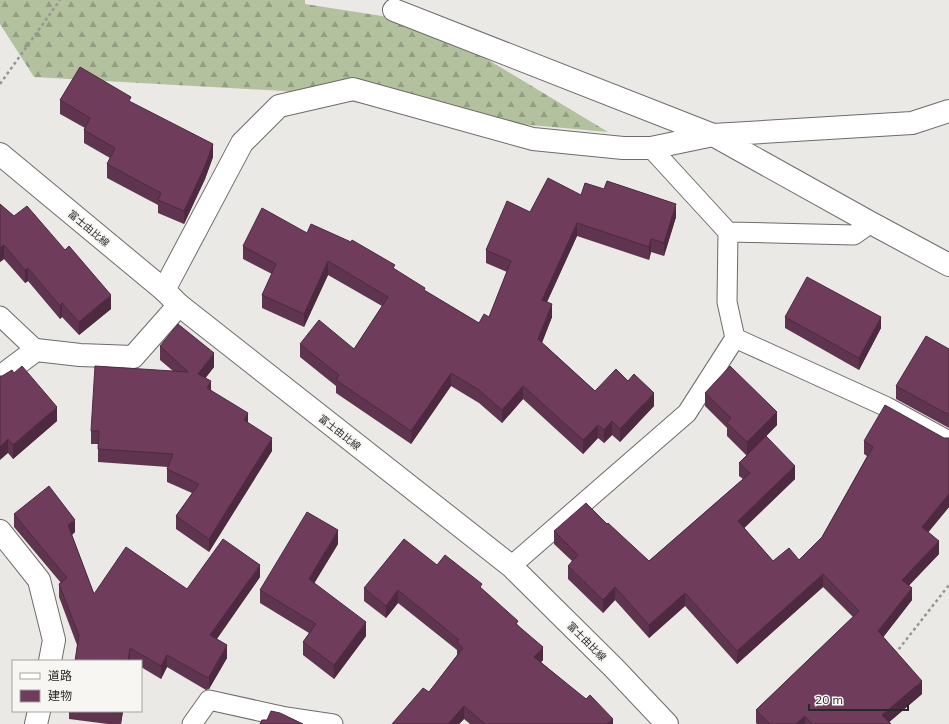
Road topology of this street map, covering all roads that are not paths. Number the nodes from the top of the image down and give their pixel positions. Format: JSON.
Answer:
{"nodes":[{"id":1,"x":394,"y":10,"type":"dead end"},
{"id":2,"x":949,"y":111,"type":"edge"},
{"id":3,"x":713,"y":135,"type":"junction"},
{"id":4,"x":651,"y":148,"type":"junction"},
{"id":5,"x":0,"y":154,"type":"edge"},
{"id":6,"x":871,"y":223,"type":"junction"},
{"id":7,"x":728,"y":232,"type":"junction"},
{"id":8,"x":949,"y":265,"type":"edge"},
{"id":9,"x":171,"y":298,"type":"junction"},
{"id":10,"x":0,"y":316,"type":"edge"},
{"id":11,"x":735,"y":338,"type":"junction"},
{"id":12,"x":36,"y":350,"type":"junction"},
{"id":13,"x":0,"y":377,"type":"edge"},
{"id":14,"x":949,"y":442,"type":"edge"},
{"id":15,"x":0,"y":531,"type":"edge"},
{"id":16,"x":511,"y":566,"type":"junction"},
{"id":17,"x":50,"y":660,"type":"edge"},
{"id":18,"x":39,"y":712,"type":"edge"},
{"id":19,"x":36,"y":724,"type":"edge"},
{"id":20,"x":192,"y":724,"type":"edge"},
{"id":21,"x":333,"y":724,"type":"edge"},
{"id":22,"x":667,"y":724,"type":"edge"}],
"edges":[{"from":1,"to":3,"type":"street"},
{"from":2,"to":3,"type":"street"},
{"from":3,"to":4,"type":"street"},
{"from":3,"to":6,"type":"street"},
{"from":4,"to":7,"type":"lane"},
{"from":4,"to":9,"type":"street"},
{"from":5,"to":9,"type":"street","name":"富士由比線"},
{"from":6,"to":7,"type":"lane"},
{"from":6,"to":8,"type":"street"},
{"from":7,"to":11,"type":"lane"},
{"from":9,"to":12,"type":"street"},
{"from":9,"to":16,"type":"street","name":"富士由比線"},
{"from":10,"to":12,"type":"lane"},
{"from":11,"to":14,"type":"lane"},
{"from":11,"to":16,"type":"lane"},
{"from":12,"to":13,"type":"street"},
{"from":15,"to":17,"type":"street"},
{"from":16,"to":22,"type":"street","name":"富士由比線"},
{"from":18,"to":19,"type":"street"},
{"from":20,"to":21,"type":"lane"}]}
